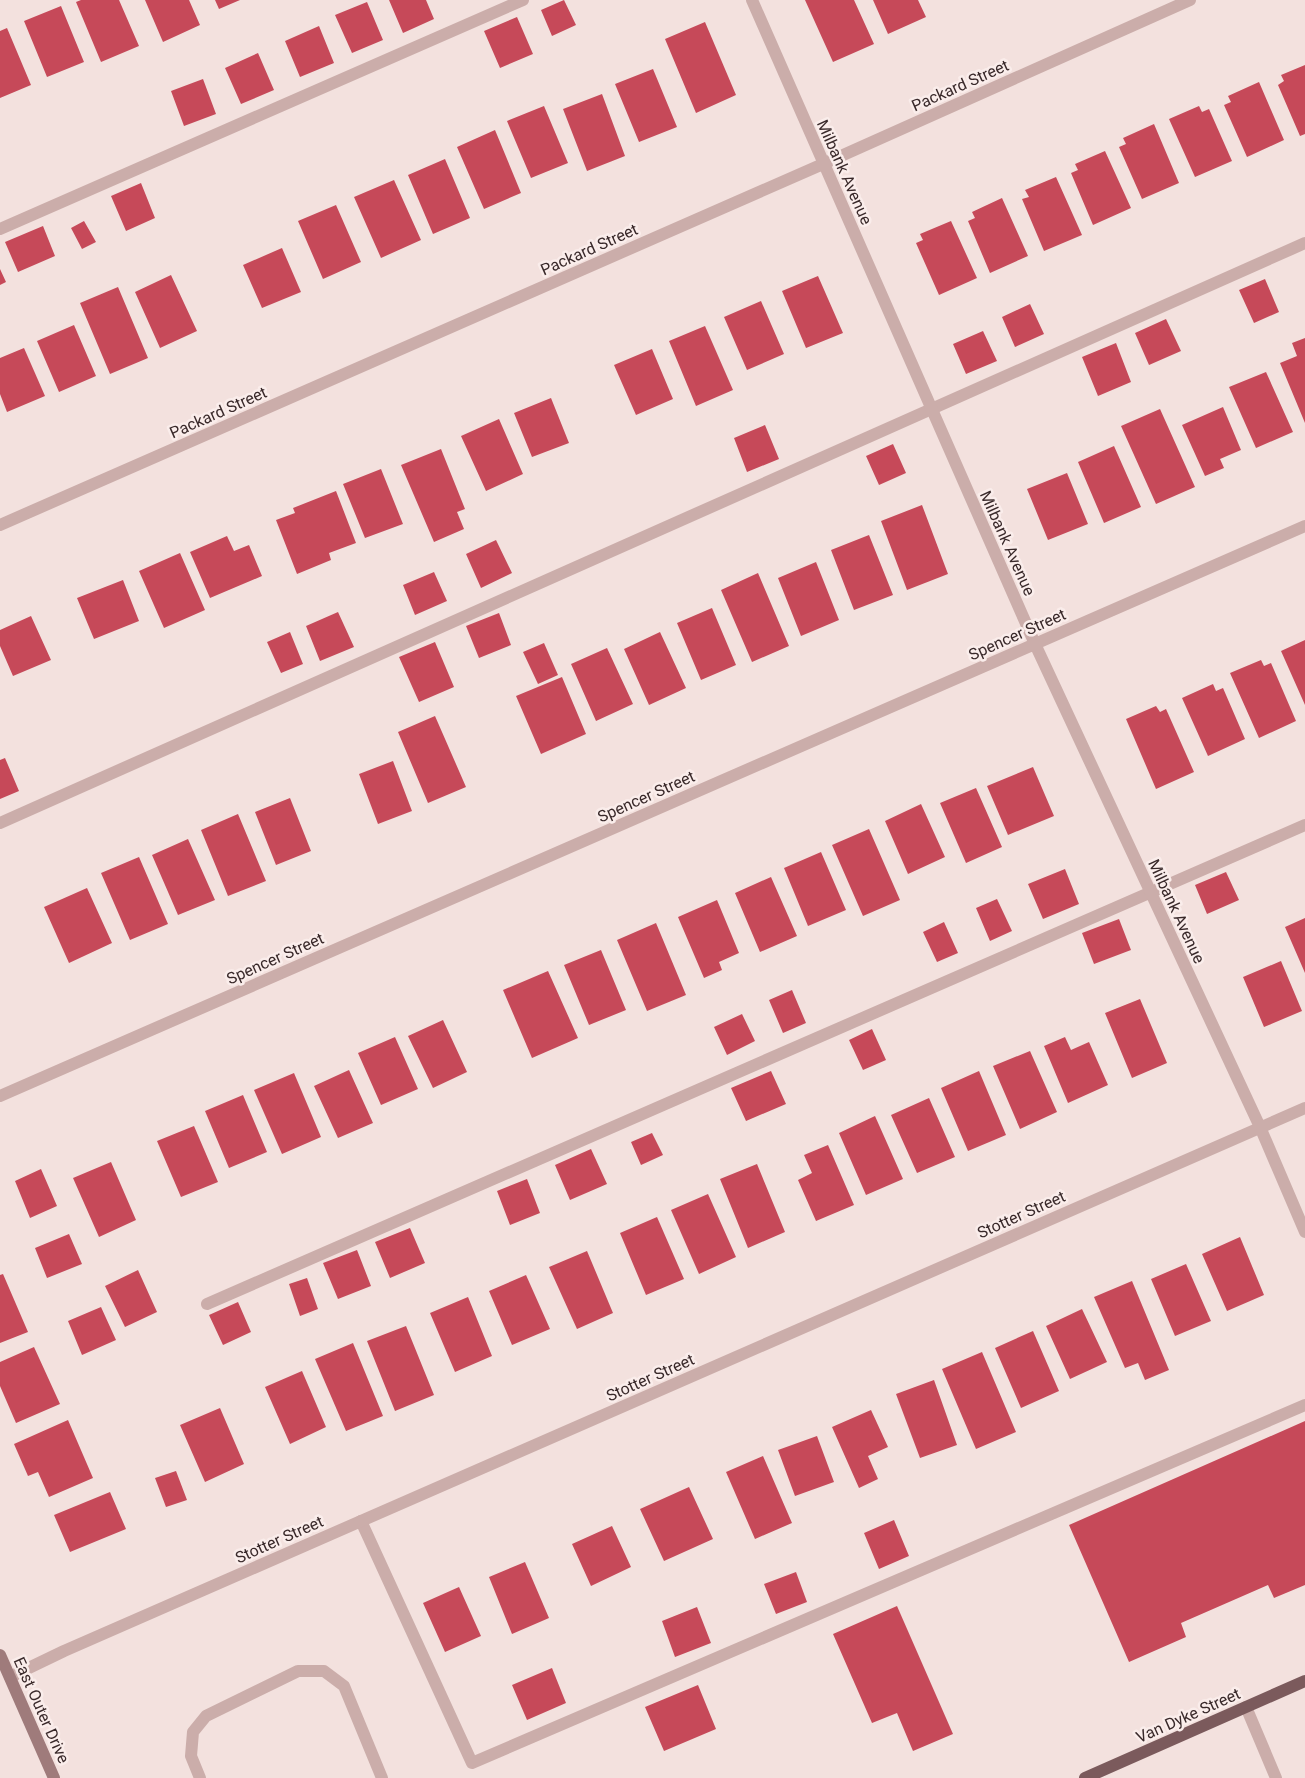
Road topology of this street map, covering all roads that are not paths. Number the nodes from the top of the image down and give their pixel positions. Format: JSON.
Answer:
{"nodes":[{"id":1,"x":523,"y":0,"type":"edge"},
{"id":2,"x":752,"y":0,"type":"edge"},
{"id":3,"x":1190,"y":0,"type":"edge"},
{"id":4,"x":823,"y":164,"type":"junction"},
{"id":5,"x":0,"y":229,"type":"edge"},
{"id":6,"x":1305,"y":243,"type":"edge"},
{"id":7,"x":931,"y":408,"type":"junction"},
{"id":8,"x":0,"y":525,"type":"edge"},
{"id":9,"x":1305,"y":526,"type":"edge"},
{"id":10,"x":1035,"y":644,"type":"junction"},
{"id":11,"x":0,"y":823,"type":"edge"},
{"id":12,"x":1305,"y":825,"type":"edge"},
{"id":13,"x":1151,"y":892,"type":"junction"},
{"id":14,"x":0,"y":1096,"type":"edge"},
{"id":15,"x":1305,"y":1108,"type":"edge"},
{"id":16,"x":1260,"y":1128,"type":"junction"},
{"id":17,"x":1305,"y":1232,"type":"edge"},
{"id":18,"x":207,"y":1304,"type":"dead end"},
{"id":19,"x":1305,"y":1405,"type":"edge"},
{"id":20,"x":361,"y":1521,"type":"junction"},
{"id":21,"x":0,"y":1655,"type":"edge"},
{"id":22,"x":0,"y":1666,"type":"edge"},
{"id":23,"x":10,"y":1677,"type":"junction"},
{"id":24,"x":1305,"y":1681,"type":"edge"},
{"id":25,"x":1246,"y":1707,"type":"junction"},
{"id":26,"x":54,"y":1778,"type":"edge"},
{"id":27,"x":200,"y":1778,"type":"edge"},
{"id":28,"x":382,"y":1778,"type":"edge"},
{"id":29,"x":1085,"y":1778,"type":"edge"},
{"id":30,"x":1276,"y":1778,"type":"edge"}],
"edges":[{"from":1,"to":5,"type":"street"},
{"from":2,"to":4,"type":"street","name":"Milbank Avenue"},
{"from":3,"to":4,"type":"street","name":"Packard Street"},
{"from":4,"to":7,"type":"street","name":"Milbank Avenue"},
{"from":4,"to":8,"type":"street","name":"Packard Street"},
{"from":6,"to":7,"type":"street"},
{"from":7,"to":10,"type":"street","name":"Milbank Avenue"},
{"from":7,"to":11,"type":"street"},
{"from":9,"to":10,"type":"street","name":"Spencer Street"},
{"from":10,"to":13,"type":"street","name":"Milbank Avenue"},
{"from":10,"to":14,"type":"street","name":"Spencer Street"},
{"from":12,"to":13,"type":"street"},
{"from":13,"to":16,"type":"street","name":"Milbank Avenue"},
{"from":13,"to":18,"type":"street"},
{"from":15,"to":16,"type":"street","name":"Stotter Street"},
{"from":16,"to":17,"type":"street","name":"Milbank Avenue"},
{"from":16,"to":20,"type":"street","name":"Stotter Street"},
{"from":19,"to":20,"type":"street"},
{"from":20,"to":23,"type":"street","name":"Stotter Street"},
{"from":21,"to":23,"type":"main road","name":"East Outer Drive"},
{"from":22,"to":23,"type":"main road"},
{"from":23,"to":26,"type":"main road","name":"East Outer Drive"},
{"from":24,"to":25,"type":"main road","name":"Van Dyke Street"},
{"from":25,"to":29,"type":"main road","name":"Van Dyke Street"},
{"from":25,"to":30,"type":"street"},
{"from":27,"to":28,"type":"street"}]}
